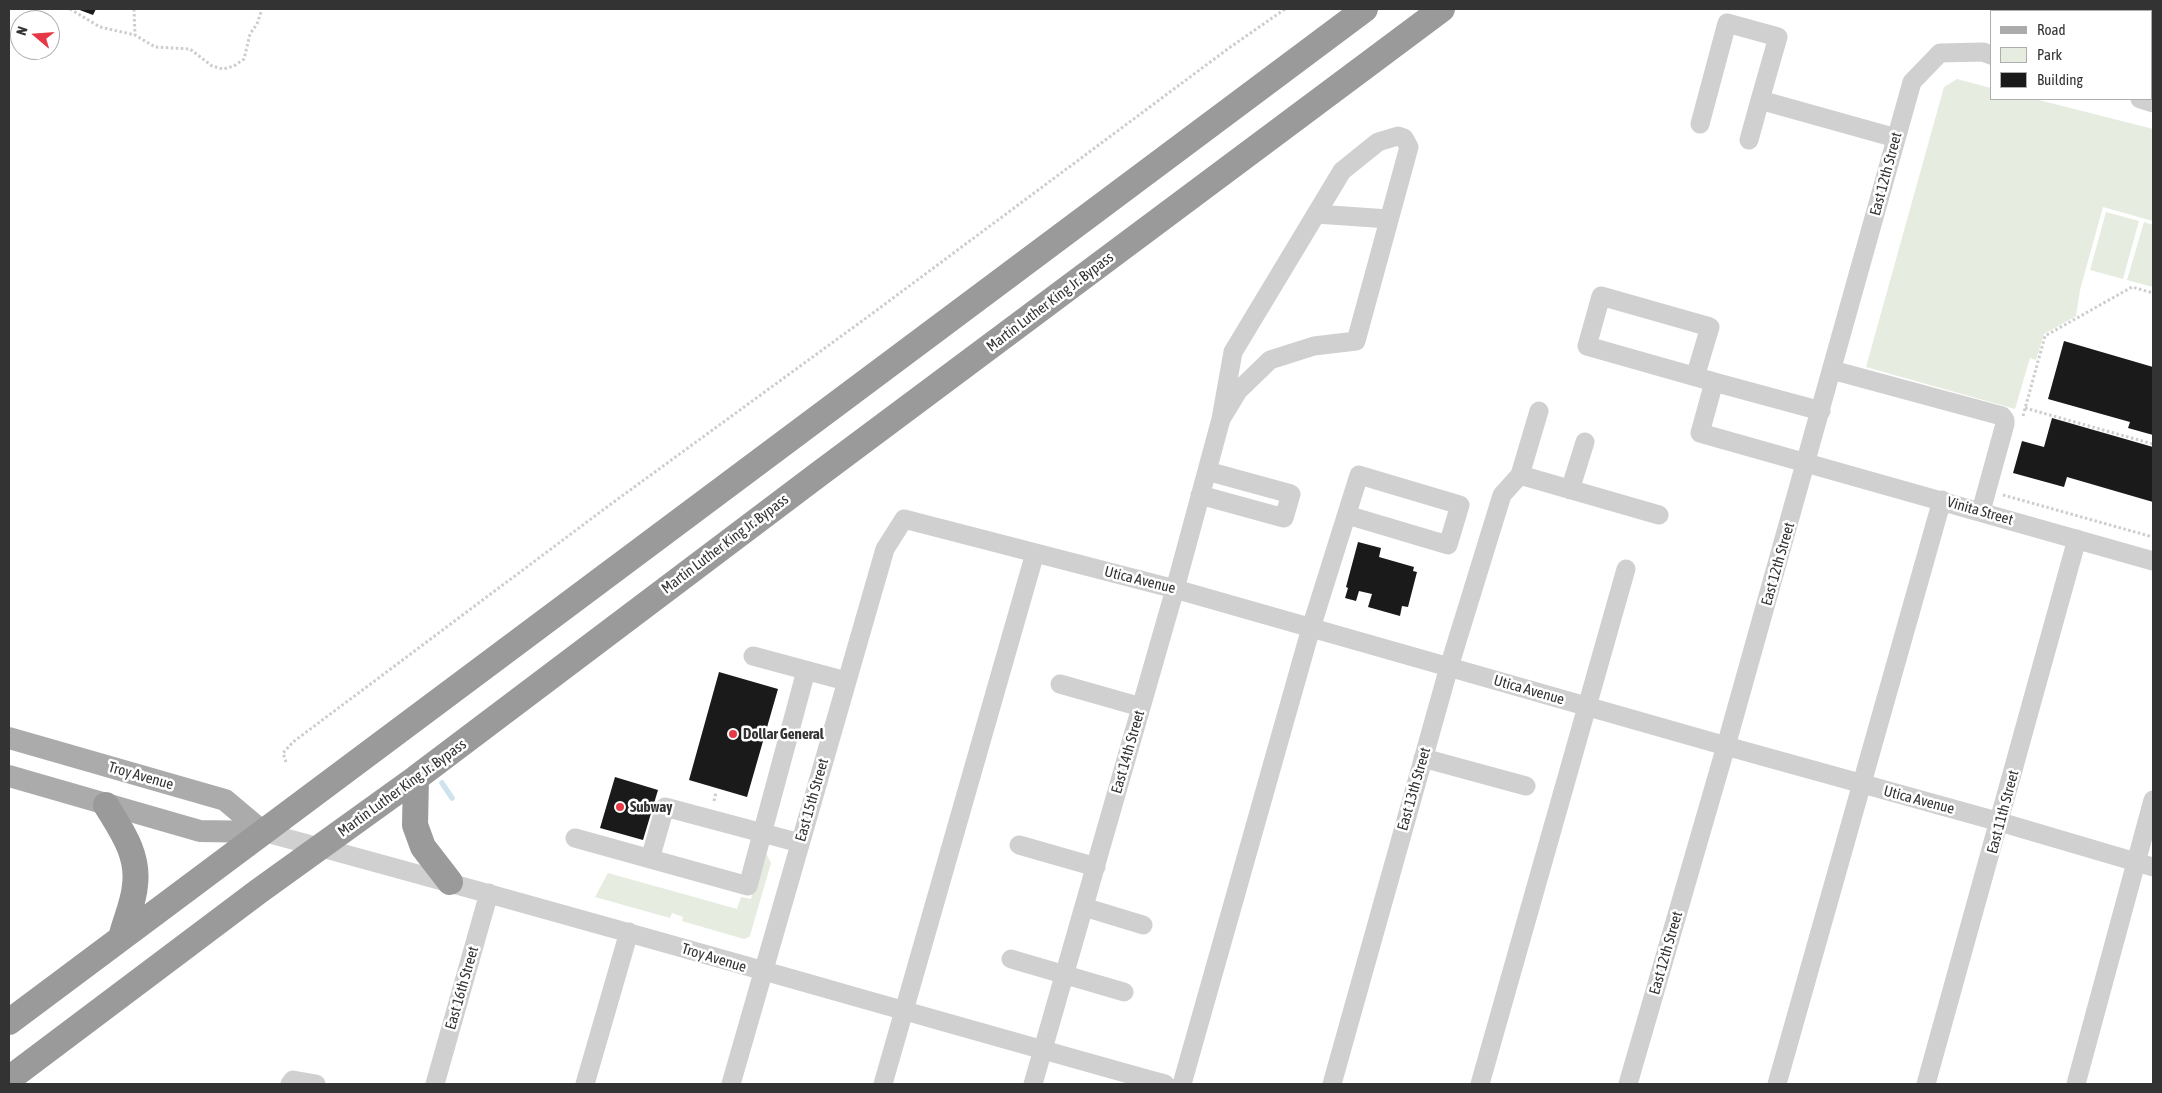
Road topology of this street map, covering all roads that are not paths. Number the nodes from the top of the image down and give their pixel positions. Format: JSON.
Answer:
{"nodes":[{"id":1,"x":1365,"y":9,"type":"edge"},
{"id":2,"x":1442,"y":9,"type":"edge"},
{"id":3,"x":1990,"y":55,"type":"edge"},
{"id":4,"x":1760,"y":100,"type":"junction"},
{"id":5,"x":1700,"y":124,"type":"dead end"},
{"id":6,"x":1896,"y":138,"type":"junction"},
{"id":7,"x":1749,"y":140,"type":"dead end"},
{"id":8,"x":1316,"y":214,"type":"junction"},
{"id":9,"x":1389,"y":219,"type":"junction"},
{"id":10,"x":1832,"y":370,"type":"junction"},
{"id":11,"x":1695,"y":377,"type":"junction"},
{"id":12,"x":1714,"y":382,"type":"junction"},
{"id":13,"x":1821,"y":411,"type":"junction"},
{"id":14,"x":1539,"y":412,"type":"dead end"},
{"id":15,"x":1221,"y":419,"type":"junction"},
{"id":16,"x":1585,"y":442,"type":"dead end"},
{"id":17,"x":1807,"y":462,"type":"junction"},
{"id":18,"x":1207,"y":471,"type":"junction"},
{"id":19,"x":1520,"y":475,"type":"junction"},
{"id":20,"x":1570,"y":490,"type":"junction"},
{"id":21,"x":1200,"y":495,"type":"junction"},
{"id":22,"x":1942,"y":500,"type":"junction"},
{"id":23,"x":1988,"y":513,"type":"junction"},
{"id":24,"x":1347,"y":515,"type":"junction"},
{"id":25,"x":1659,"y":515,"type":"dead end"},
{"id":26,"x":904,"y":520,"type":"joint"},
{"id":27,"x":2077,"y":539,"type":"junction"},
{"id":28,"x":1035,"y":553,"type":"junction"},
{"id":29,"x":2153,"y":561,"type":"edge"},
{"id":30,"x":1626,"y":569,"type":"dead end"},
{"id":31,"x":1175,"y":589,"type":"junction"},
{"id":32,"x":1311,"y":628,"type":"junction"},
{"id":33,"x":753,"y":656,"type":"dead end"},
{"id":34,"x":1448,"y":667,"type":"junction"},
{"id":35,"x":806,"y":670,"type":"junction"},
{"id":36,"x":846,"y":681,"type":"junction"},
{"id":37,"x":1060,"y":684,"type":"dead end"},
{"id":38,"x":1141,"y":707,"type":"junction"},
{"id":39,"x":1588,"y":707,"type":"junction"},
{"id":40,"x":9,"y":738,"type":"edge"},
{"id":41,"x":1726,"y":746,"type":"junction"},
{"id":42,"x":1423,"y":758,"type":"junction"},
{"id":43,"x":9,"y":776,"type":"edge"},
{"id":44,"x":416,"y":778,"type":"junction"},
{"id":45,"x":1862,"y":784,"type":"junction"},
{"id":46,"x":1526,"y":786,"type":"dead end"},
{"id":47,"x":2153,"y":800,"type":"edge"},
{"id":48,"x":106,"y":805,"type":"junction"},
{"id":49,"x":2000,"y":822,"type":"junction"},
{"id":50,"x":263,"y":832,"type":"junction"},
{"id":51,"x":763,"y":833,"type":"junction"},
{"id":52,"x":575,"y":838,"type":"dead end"},
{"id":53,"x":800,"y":843,"type":"junction"},
{"id":54,"x":1019,"y":845,"type":"dead end"},
{"id":55,"x":321,"y":847,"type":"junction"},
{"id":56,"x":650,"y":859,"type":"junction"},
{"id":57,"x":2145,"y":865,"type":"edge"},
{"id":58,"x":1096,"y":867,"type":"junction"},
{"id":59,"x":450,"y":882,"type":"junction"},
{"id":60,"x":489,"y":893,"type":"junction"},
{"id":61,"x":1084,"y":907,"type":"junction"},
{"id":62,"x":1143,"y":925,"type":"dead end"},
{"id":63,"x":629,"y":932,"type":"junction"},
{"id":64,"x":121,"y":938,"type":"junction"},
{"id":65,"x":1011,"y":959,"type":"dead end"},
{"id":66,"x":762,"y":972,"type":"junction"},
{"id":67,"x":1065,"y":974,"type":"junction"},
{"id":68,"x":1124,"y":992,"type":"dead end"},
{"id":69,"x":903,"y":1011,"type":"junction"},
{"id":70,"x":9,"y":1022,"type":"edge"},
{"id":71,"x":1043,"y":1050,"type":"junction"},
{"id":72,"x":9,"y":1079,"type":"edge"},
{"id":73,"x":290,"y":1084,"type":"edge"},
{"id":74,"x":316,"y":1084,"type":"edge"},
{"id":75,"x":435,"y":1084,"type":"edge"},
{"id":76,"x":585,"y":1084,"type":"edge"},
{"id":77,"x":731,"y":1084,"type":"edge"},
{"id":78,"x":883,"y":1084,"type":"edge"},
{"id":79,"x":1033,"y":1084,"type":"edge"},
{"id":80,"x":1165,"y":1084,"type":"edge"},
{"id":81,"x":1182,"y":1084,"type":"edge"},
{"id":82,"x":1332,"y":1084,"type":"edge"},
{"id":83,"x":1480,"y":1084,"type":"edge"},
{"id":84,"x":1628,"y":1084,"type":"edge"},
{"id":85,"x":1777,"y":1084,"type":"edge"},
{"id":86,"x":1926,"y":1084,"type":"edge"},
{"id":87,"x":2076,"y":1084,"type":"edge"}],
"edges":[{"from":1,"to":50,"type":"highway"},
{"from":2,"to":44,"type":"highway","name":"Martin Luther King Jr. Bypass"},
{"from":3,"to":6,"type":"street","name":"East 12th Street"},
{"from":4,"to":5,"type":"street"},
{"from":4,"to":6,"type":"street"},
{"from":4,"to":7,"type":"street"},
{"from":6,"to":10,"type":"street","name":"East 12th Street"},
{"from":8,"to":9,"type":"street"},
{"from":8,"to":9,"type":"street"},
{"from":8,"to":15,"type":"street"},
{"from":9,"to":15,"type":"street"},
{"from":10,"to":13,"type":"street","name":"East 12th Street"},
{"from":10,"to":23,"type":"street"},
{"from":11,"to":11,"type":"street"},
{"from":11,"to":12,"type":"street"},
{"from":12,"to":13,"type":"street"},
{"from":12,"to":17,"type":"street","name":"Vinita Street"},
{"from":13,"to":17,"type":"street","name":"East 12th Street"},
{"from":14,"to":19,"type":"street"},
{"from":15,"to":18,"type":"street","name":"East 14th Street"},
{"from":16,"to":20,"type":"street"},
{"from":17,"to":22,"type":"street","name":"Vinita Street"},
{"from":17,"to":41,"type":"street","name":"East 12th Street"},
{"from":18,"to":21,"type":"street","name":"East 14th Street"},
{"from":18,"to":21,"type":"street"},
{"from":19,"to":20,"type":"street"},
{"from":19,"to":34,"type":"street","name":"East 13th Street"},
{"from":20,"to":25,"type":"street"},
{"from":21,"to":31,"type":"street","name":"East 14th Street"},
{"from":22,"to":23,"type":"street","name":"Vinita Street"},
{"from":22,"to":45,"type":"street"},
{"from":23,"to":27,"type":"street","name":"Vinita Street"},
{"from":24,"to":24,"type":"street"},
{"from":24,"to":32,"type":"street"},
{"from":26,"to":28,"type":"street","name":"Utica Avenue"},
{"from":26,"to":36,"type":"street","name":"East 15th Street"},
{"from":27,"to":29,"type":"street","name":"Vinita Street"},
{"from":27,"to":49,"type":"street","name":"East 11th Street"},
{"from":28,"to":31,"type":"street","name":"Utica Avenue"},
{"from":28,"to":69,"type":"street"},
{"from":30,"to":39,"type":"street"},
{"from":31,"to":32,"type":"street","name":"Utica Avenue"},
{"from":31,"to":38,"type":"street","name":"East 14th Street"},
{"from":32,"to":34,"type":"street","name":"Utica Avenue"},
{"from":32,"to":81,"type":"street"},
{"from":33,"to":35,"type":"street"},
{"from":34,"to":39,"type":"street","name":"Utica Avenue"},
{"from":34,"to":42,"type":"street","name":"East 13th Street"},
{"from":35,"to":36,"type":"street"},
{"from":35,"to":51,"type":"street"},
{"from":36,"to":53,"type":"street","name":"East 15th Street"},
{"from":37,"to":38,"type":"street"},
{"from":38,"to":58,"type":"street","name":"East 14th Street"},
{"from":39,"to":41,"type":"street","name":"Utica Avenue"},
{"from":39,"to":83,"type":"street"},
{"from":40,"to":50,"type":"main road","name":"Troy Avenue"},
{"from":41,"to":45,"type":"street","name":"Utica Avenue"},
{"from":41,"to":84,"type":"street","name":"East 12th Street"},
{"from":42,"to":46,"type":"street"},
{"from":42,"to":82,"type":"street","name":"East 13th Street"},
{"from":43,"to":48,"type":"main road","name":"Troy Avenue"},
{"from":44,"to":55,"type":"highway","name":"Martin Luther King Jr. Bypass"},
{"from":44,"to":59,"type":"highway"},
{"from":45,"to":49,"type":"street","name":"Utica Avenue"},
{"from":45,"to":85,"type":"street"},
{"from":47,"to":57,"type":"street"},
{"from":48,"to":50,"type":"main road","name":"Troy Avenue"},
{"from":48,"to":64,"type":"highway"},
{"from":49,"to":57,"type":"street","name":"Utica Avenue"},
{"from":49,"to":86,"type":"street","name":"East 11th Street"},
{"from":50,"to":55,"type":"street","name":"Troy Avenue"},
{"from":50,"to":64,"type":"highway"},
{"from":51,"to":53,"type":"street"},
{"from":51,"to":56,"type":"street"},
{"from":51,"to":56,"type":"street"},
{"from":52,"to":56,"type":"street"},
{"from":53,"to":66,"type":"street","name":"East 15th Street"},
{"from":54,"to":58,"type":"street"},
{"from":55,"to":59,"type":"street","name":"Troy Avenue"},
{"from":55,"to":72,"type":"highway","name":"Martin Luther King Jr. Bypass"},
{"from":57,"to":87,"type":"street"},
{"from":58,"to":61,"type":"street","name":"East 14th Street"},
{"from":59,"to":60,"type":"street","name":"Troy Avenue"},
{"from":60,"to":63,"type":"street","name":"Troy Avenue"},
{"from":60,"to":75,"type":"street","name":"East 16th Street"},
{"from":61,"to":62,"type":"street"},
{"from":61,"to":67,"type":"street","name":"East 14th Street"},
{"from":63,"to":66,"type":"street","name":"Troy Avenue"},
{"from":63,"to":76,"type":"street"},
{"from":64,"to":70,"type":"highway"},
{"from":65,"to":67,"type":"street"},
{"from":66,"to":69,"type":"street","name":"Troy Avenue"},
{"from":66,"to":77,"type":"street","name":"East 15th Street"},
{"from":67,"to":68,"type":"street"},
{"from":67,"to":71,"type":"street","name":"East 14th Street"},
{"from":69,"to":71,"type":"street","name":"Troy Avenue"},
{"from":69,"to":78,"type":"street"},
{"from":71,"to":79,"type":"street","name":"East 14th Street"},
{"from":71,"to":80,"type":"street","name":"Troy Avenue"},
{"from":73,"to":74,"type":"street"}]}
